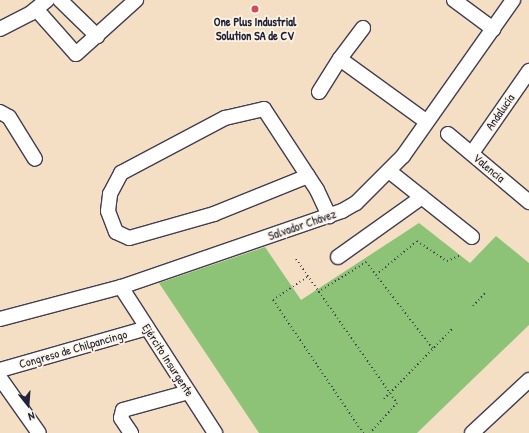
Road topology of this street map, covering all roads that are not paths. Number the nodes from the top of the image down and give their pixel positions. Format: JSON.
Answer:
{"nodes":[{"id":1,"x":60,"y":0,"type":"edge"},
{"id":2,"x":136,"y":0,"type":"edge"},
{"id":3,"x":513,"y":0,"type":"edge"},
{"id":4,"x":458,"y":1,"type":"edge"},
{"id":5,"x":41,"y":4,"type":"edge"},
{"id":6,"x":363,"y":28,"type":"dead end"},
{"id":7,"x":0,"y":29,"type":"edge"},
{"id":8,"x":493,"y":29,"type":"junction"},
{"id":9,"x":97,"y":36,"type":"junction"},
{"id":10,"x":340,"y":59,"type":"junction"},
{"id":11,"x":529,"y":72,"type":"edge"},
{"id":12,"x":319,"y":92,"type":"dead end"},
{"id":13,"x":0,"y":112,"type":"edge"},
{"id":14,"x":427,"y":122,"type":"junction"},
{"id":15,"x":448,"y":134,"type":"dead end"},
{"id":16,"x":472,"y":153,"type":"junction"},
{"id":17,"x":35,"y":159,"type":"dead end"},
{"id":18,"x":389,"y":171,"type":"junction"},
{"id":19,"x":308,"y":176,"type":"junction"},
{"id":20,"x":422,"y":197,"type":"junction"},
{"id":21,"x":529,"y":201,"type":"edge"},
{"id":22,"x":329,"y":216,"type":"junction"},
{"id":23,"x":472,"y":237,"type":"dead end"},
{"id":24,"x":338,"y":257,"type":"dead end"},
{"id":25,"x":121,"y":287,"type":"junction"},
{"id":26,"x":0,"y":319,"type":"edge"},
{"id":27,"x":147,"y":328,"type":"junction"},
{"id":28,"x":0,"y":370,"type":"edge"},
{"id":29,"x":0,"y":378,"type":"edge"},
{"id":30,"x":529,"y":380,"type":"edge"},
{"id":31,"x":189,"y":392,"type":"junction"},
{"id":32,"x":39,"y":433,"type":"edge"},
{"id":33,"x":131,"y":433,"type":"edge"},
{"id":34,"x":215,"y":433,"type":"edge"},
{"id":35,"x":472,"y":433,"type":"edge"}],
"edges":[{"from":1,"to":9,"type":"street"},
{"from":2,"to":9,"type":"street"},
{"from":3,"to":8,"type":"street","name":"Salvador Chávez"},
{"from":4,"to":8,"type":"street"},
{"from":5,"to":7,"type":"street"},
{"from":5,"to":9,"type":"street"},
{"from":6,"to":10,"type":"street"},
{"from":8,"to":14,"type":"street","name":"Salvador Chávez"},
{"from":10,"to":12,"type":"street"},
{"from":10,"to":14,"type":"street"},
{"from":11,"to":16,"type":"street","name":"Andalucía"},
{"from":13,"to":17,"type":"street"},
{"from":14,"to":18,"type":"street","name":"Salvador Chávez"},
{"from":15,"to":16,"type":"street","name":"Valencia"},
{"from":16,"to":21,"type":"street","name":"Valencia"},
{"from":18,"to":20,"type":"street"},
{"from":18,"to":22,"type":"street","name":"Salvador Chávez"},
{"from":19,"to":19,"type":"street"},
{"from":19,"to":22,"type":"street"},
{"from":20,"to":23,"type":"street"},
{"from":20,"to":24,"type":"street"},
{"from":22,"to":25,"type":"street","name":"Salvador Chávez"},
{"from":25,"to":26,"type":"street","name":"Salvador Chávez"},
{"from":25,"to":27,"type":"street","name":"Ejército Insurgente"},
{"from":27,"to":28,"type":"street","name":"Congreso de Chilpancingo"},
{"from":27,"to":31,"type":"street","name":"Ejército Insurgente"},
{"from":29,"to":32,"type":"street"},
{"from":30,"to":35,"type":"street"},
{"from":31,"to":33,"type":"street"},
{"from":31,"to":34,"type":"street","name":"Ejército Insurgente"}]}
